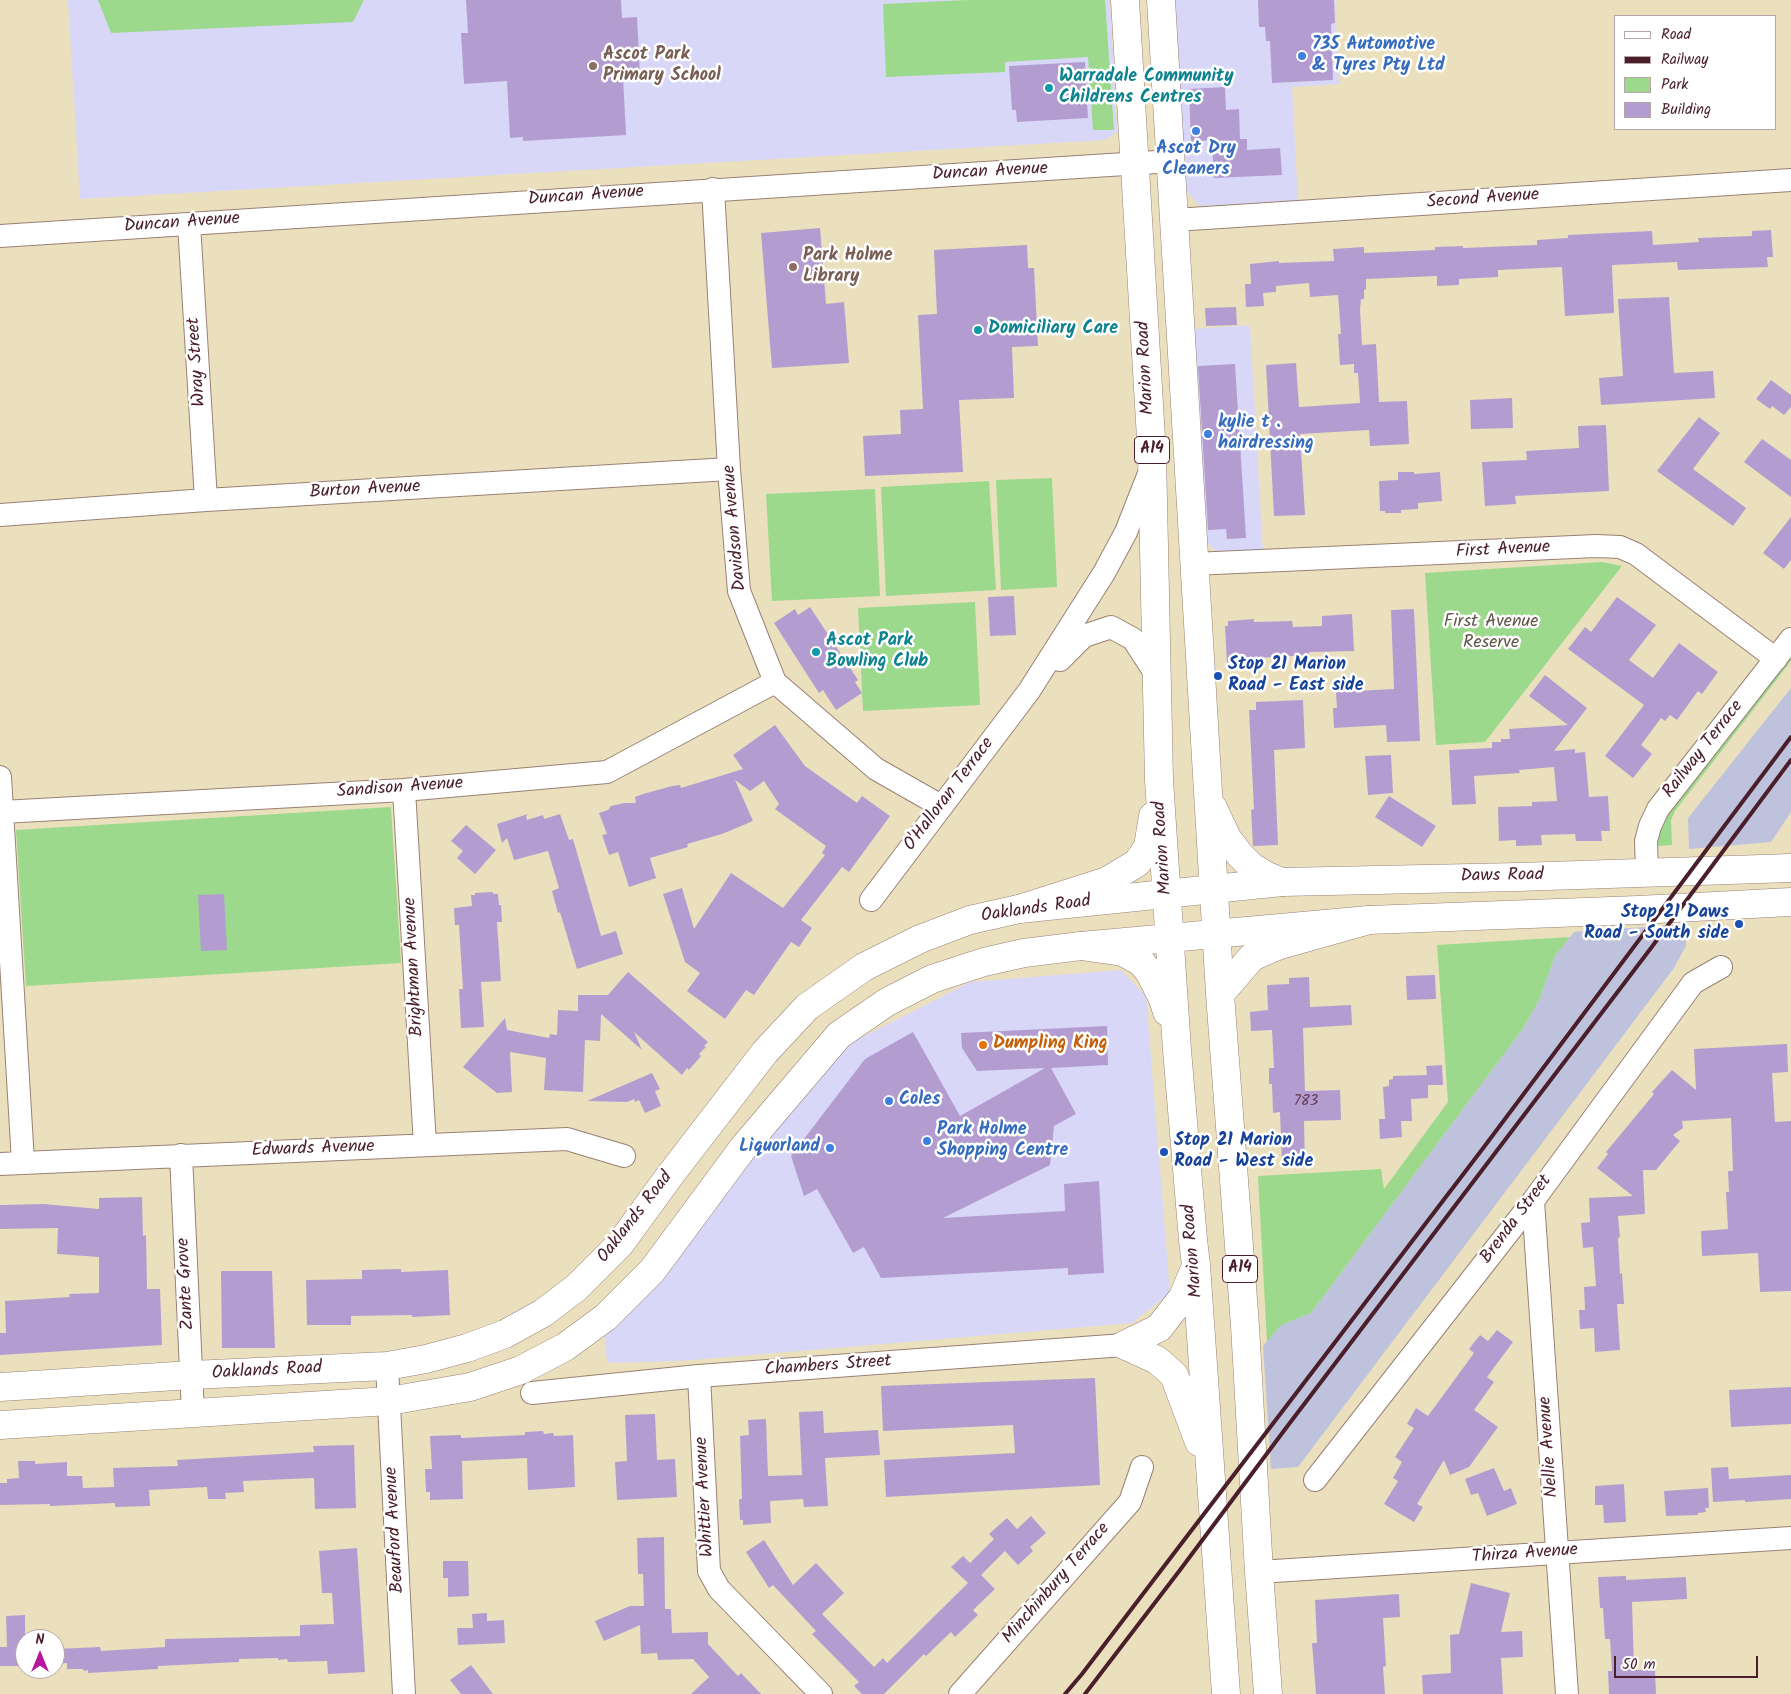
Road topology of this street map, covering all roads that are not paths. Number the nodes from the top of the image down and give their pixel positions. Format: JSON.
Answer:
{"nodes":[{"id":1,"x":1125,"y":0,"type":"edge"},
{"id":2,"x":1162,"y":0,"type":"edge"},
{"id":3,"x":1172,"y":161,"type":"junction"},
{"id":4,"x":1135,"y":164,"type":"junction"},
{"id":5,"x":1791,"y":180,"type":"edge"},
{"id":6,"x":713,"y":189,"type":"junction"},
{"id":7,"x":1176,"y":220,"type":"junction"},
{"id":8,"x":189,"y":224,"type":"junction"},
{"id":9,"x":0,"y":236,"type":"edge"},
{"id":10,"x":1153,"y":465,"type":"junction"},
{"id":11,"x":729,"y":469,"type":"junction"},
{"id":12,"x":206,"y":500,"type":"junction"},
{"id":13,"x":0,"y":514,"type":"edge"},
{"id":14,"x":1193,"y":564,"type":"junction"},
{"id":15,"x":1791,"y":639,"type":"edge"},
{"id":16,"x":1776,"y":660,"type":"junction"},
{"id":17,"x":1157,"y":676,"type":"junction"},
{"id":18,"x":775,"y":682,"type":"junction"},
{"id":19,"x":1029,"y":691,"type":"junction"},
{"id":20,"x":0,"y":777,"type":"edge"},
{"id":21,"x":1159,"y":780,"type":"junction"},
{"id":22,"x":404,"y":790,"type":"junction"},
{"id":23,"x":1208,"y":798,"type":"junction"},
{"id":24,"x":941,"y":806,"type":"junction"},
{"id":25,"x":2,"y":812,"type":"junction"},
{"id":26,"x":1791,"y":868,"type":"edge"},
{"id":27,"x":1647,"y":872,"type":"junction"},
{"id":28,"x":1282,"y":882,"type":"junction"},
{"id":29,"x":1214,"y":889,"type":"junction"},
{"id":30,"x":1167,"y":894,"type":"junction"},
{"id":31,"x":871,"y":900,"type":"dead end"},
{"id":32,"x":1791,"y":902,"type":"edge"},
{"id":33,"x":1019,"y":909,"type":"junction"},
{"id":34,"x":1369,"y":920,"type":"junction"},
{"id":35,"x":1217,"y":933,"type":"junction"},
{"id":36,"x":1170,"y":938,"type":"junction"},
{"id":37,"x":1081,"y":946,"type":"junction"},
{"id":38,"x":1722,"y":967,"type":"dead end"},
{"id":39,"x":1220,"y":994,"type":"junction"},
{"id":40,"x":1176,"y":1050,"type":"junction"},
{"id":41,"x":425,"y":1145,"type":"junction"},
{"id":42,"x":181,"y":1155,"type":"junction"},
{"id":43,"x":624,"y":1156,"type":"dead end"},
{"id":44,"x":23,"y":1162,"type":"junction"},
{"id":45,"x":0,"y":1164,"type":"edge"},
{"id":46,"x":1533,"y":1201,"type":"junction"},
{"id":47,"x":1196,"y":1265,"type":"junction"},
{"id":48,"x":1124,"y":1345,"type":"junction"},
{"id":49,"x":387,"y":1366,"type":"junction"},
{"id":50,"x":192,"y":1375,"type":"junction"},
{"id":51,"x":699,"y":1376,"type":"junction"},
{"id":52,"x":0,"y":1387,"type":"edge"},
{"id":53,"x":532,"y":1393,"type":"dead end"},
{"id":54,"x":389,"y":1401,"type":"junction"},
{"id":55,"x":193,"y":1413,"type":"junction"},
{"id":56,"x":0,"y":1425,"type":"edge"},
{"id":57,"x":1142,"y":1467,"type":"dead end"},
{"id":58,"x":1212,"y":1479,"type":"junction"},
{"id":59,"x":1315,"y":1480,"type":"dead end"},
{"id":60,"x":1791,"y":1538,"type":"edge"},
{"id":61,"x":1557,"y":1553,"type":"junction"},
{"id":62,"x":1259,"y":1572,"type":"junction"},
{"id":63,"x":404,"y":1694,"type":"edge"},
{"id":64,"x":821,"y":1694,"type":"edge"},
{"id":65,"x":960,"y":1694,"type":"edge"},
{"id":66,"x":1226,"y":1694,"type":"edge"},
{"id":67,"x":1268,"y":1694,"type":"edge"},
{"id":68,"x":1566,"y":1694,"type":"edge"}],
"edges":[{"from":1,"to":4,"type":"main road","name":"Marion Road","number":"A14"},
{"from":2,"to":3,"type":"main road","name":"Marion Road","number":"A14"},
{"from":3,"to":4,"type":"street","name":"Duncan Avenue"},
{"from":3,"to":7,"type":"main road","name":"Marion Road","number":"A14"},
{"from":4,"to":6,"type":"street","name":"Duncan Avenue"},
{"from":4,"to":10,"type":"main road","name":"Marion Road","number":"A14"},
{"from":5,"to":7,"type":"street","name":"Second Avenue"},
{"from":6,"to":8,"type":"street","name":"Duncan Avenue"},
{"from":6,"to":11,"type":"street","name":"Davidson Avenue"},
{"from":7,"to":14,"type":"main road","name":"Marion Road","number":"A14"},
{"from":8,"to":9,"type":"street","name":"Duncan Avenue"},
{"from":8,"to":12,"type":"street","name":"Wray Street"},
{"from":10,"to":17,"type":"main road","name":"Marion Road","number":"A14"},
{"from":10,"to":19,"type":"street","name":"O'Halloran Terrace"},
{"from":11,"to":12,"type":"street","name":"Burton Avenue"},
{"from":11,"to":18,"type":"street","name":"Davidson Avenue"},
{"from":12,"to":13,"type":"street","name":"Burton Avenue"},
{"from":14,"to":16,"type":"street","name":"First Avenue"},
{"from":14,"to":23,"type":"main road","name":"Marion Road","number":"A14"},
{"from":15,"to":16,"type":"street","name":"Railway Terrace"},
{"from":16,"to":27,"type":"street","name":"Railway Terrace"},
{"from":17,"to":19,"type":"street","name":"O'Halloran Terrace"},
{"from":17,"to":21,"type":"main road","name":"Marion Road","number":"A14"},
{"from":18,"to":22,"type":"street","name":"Sandison Avenue"},
{"from":18,"to":24,"type":"street","name":"Davidson Avenue"},
{"from":19,"to":24,"type":"street","name":"O'Halloran Terrace"},
{"from":20,"to":25,"type":"street"},
{"from":21,"to":30,"type":"main road","name":"Marion Road","number":"A14"},
{"from":21,"to":33,"type":"main road"},
{"from":22,"to":25,"type":"street","name":"Sandison Avenue"},
{"from":22,"to":41,"type":"street","name":"Brightman Avenue"},
{"from":23,"to":28,"type":"main road"},
{"from":23,"to":29,"type":"main road","name":"Marion Road","number":"A14"},
{"from":24,"to":31,"type":"street","name":"O'Halloran Terrace"},
{"from":25,"to":44,"type":"street"},
{"from":26,"to":27,"type":"main road","name":"Daws Road"},
{"from":27,"to":28,"type":"main road","name":"Daws Road"},
{"from":28,"to":29,"type":"main road","name":"Daws Road"},
{"from":29,"to":30,"type":"main road","name":"Oaklands Road"},
{"from":29,"to":35,"type":"main road","name":"Marion Road","number":"A14"},
{"from":30,"to":33,"type":"main road","name":"Oaklands Road"},
{"from":30,"to":36,"type":"main road","name":"Marion Road","number":"A14"},
{"from":32,"to":34,"type":"main road"},
{"from":33,"to":49,"type":"main road","name":"Oaklands Road"},
{"from":34,"to":35,"type":"main road"},
{"from":34,"to":39,"type":"main road"},
{"from":35,"to":36,"type":"main road","name":"Oaklands Road"},
{"from":35,"to":39,"type":"main road","name":"Marion Road","number":"A14"},
{"from":36,"to":37,"type":"main road","name":"Oaklands Road"},
{"from":36,"to":40,"type":"main road","name":"Marion Road","number":"A14"},
{"from":37,"to":40,"type":"main road"},
{"from":37,"to":54,"type":"main road","name":"Oaklands Road"},
{"from":38,"to":46,"type":"street","name":"Brenda Street"},
{"from":39,"to":62,"type":"main road","name":"Marion Road","number":"A14"},
{"from":40,"to":47,"type":"main road","name":"Marion Road","number":"A14"},
{"from":41,"to":42,"type":"street","name":"Edwards Avenue"},
{"from":41,"to":43,"type":"street","name":"Edwards Avenue"},
{"from":42,"to":44,"type":"street","name":"Edwards Avenue"},
{"from":42,"to":50,"type":"street","name":"Zante Grove"},
{"from":44,"to":45,"type":"street","name":"Edwards Avenue"},
{"from":46,"to":59,"type":"street","name":"Brenda Street"},
{"from":46,"to":61,"type":"street","name":"Nellie Avenue"},
{"from":47,"to":48,"type":"main road"},
{"from":47,"to":58,"type":"main road","name":"Marion Road","number":"A14"},
{"from":48,"to":51,"type":"street","name":"Chambers Street"},
{"from":48,"to":58,"type":"main road"},
{"from":49,"to":50,"type":"main road","name":"Oaklands Road"},
{"from":49,"to":54,"type":"street","name":"Beauford Avenue"},
{"from":50,"to":52,"type":"main road","name":"Oaklands Road"},
{"from":50,"to":55,"type":"street","name":"Zante Grove"},
{"from":51,"to":53,"type":"street","name":"Chambers Street"},
{"from":51,"to":64,"type":"street","name":"Whittier Avenue"},
{"from":54,"to":55,"type":"main road","name":"Oaklands Road"},
{"from":54,"to":63,"type":"street","name":"Beauford Avenue"},
{"from":55,"to":56,"type":"main road","name":"Oaklands Road"},
{"from":57,"to":65,"type":"street","name":"Minchinbury Terrace"},
{"from":58,"to":66,"type":"main road","name":"Marion Road","number":"A14"},
{"from":60,"to":61,"type":"street","name":"Thirza Avenue"},
{"from":61,"to":62,"type":"street","name":"Thirza Avenue"},
{"from":61,"to":68,"type":"street","name":"Nellie Avenue"},
{"from":62,"to":67,"type":"main road","name":"Marion Road","number":"A14"}]}
